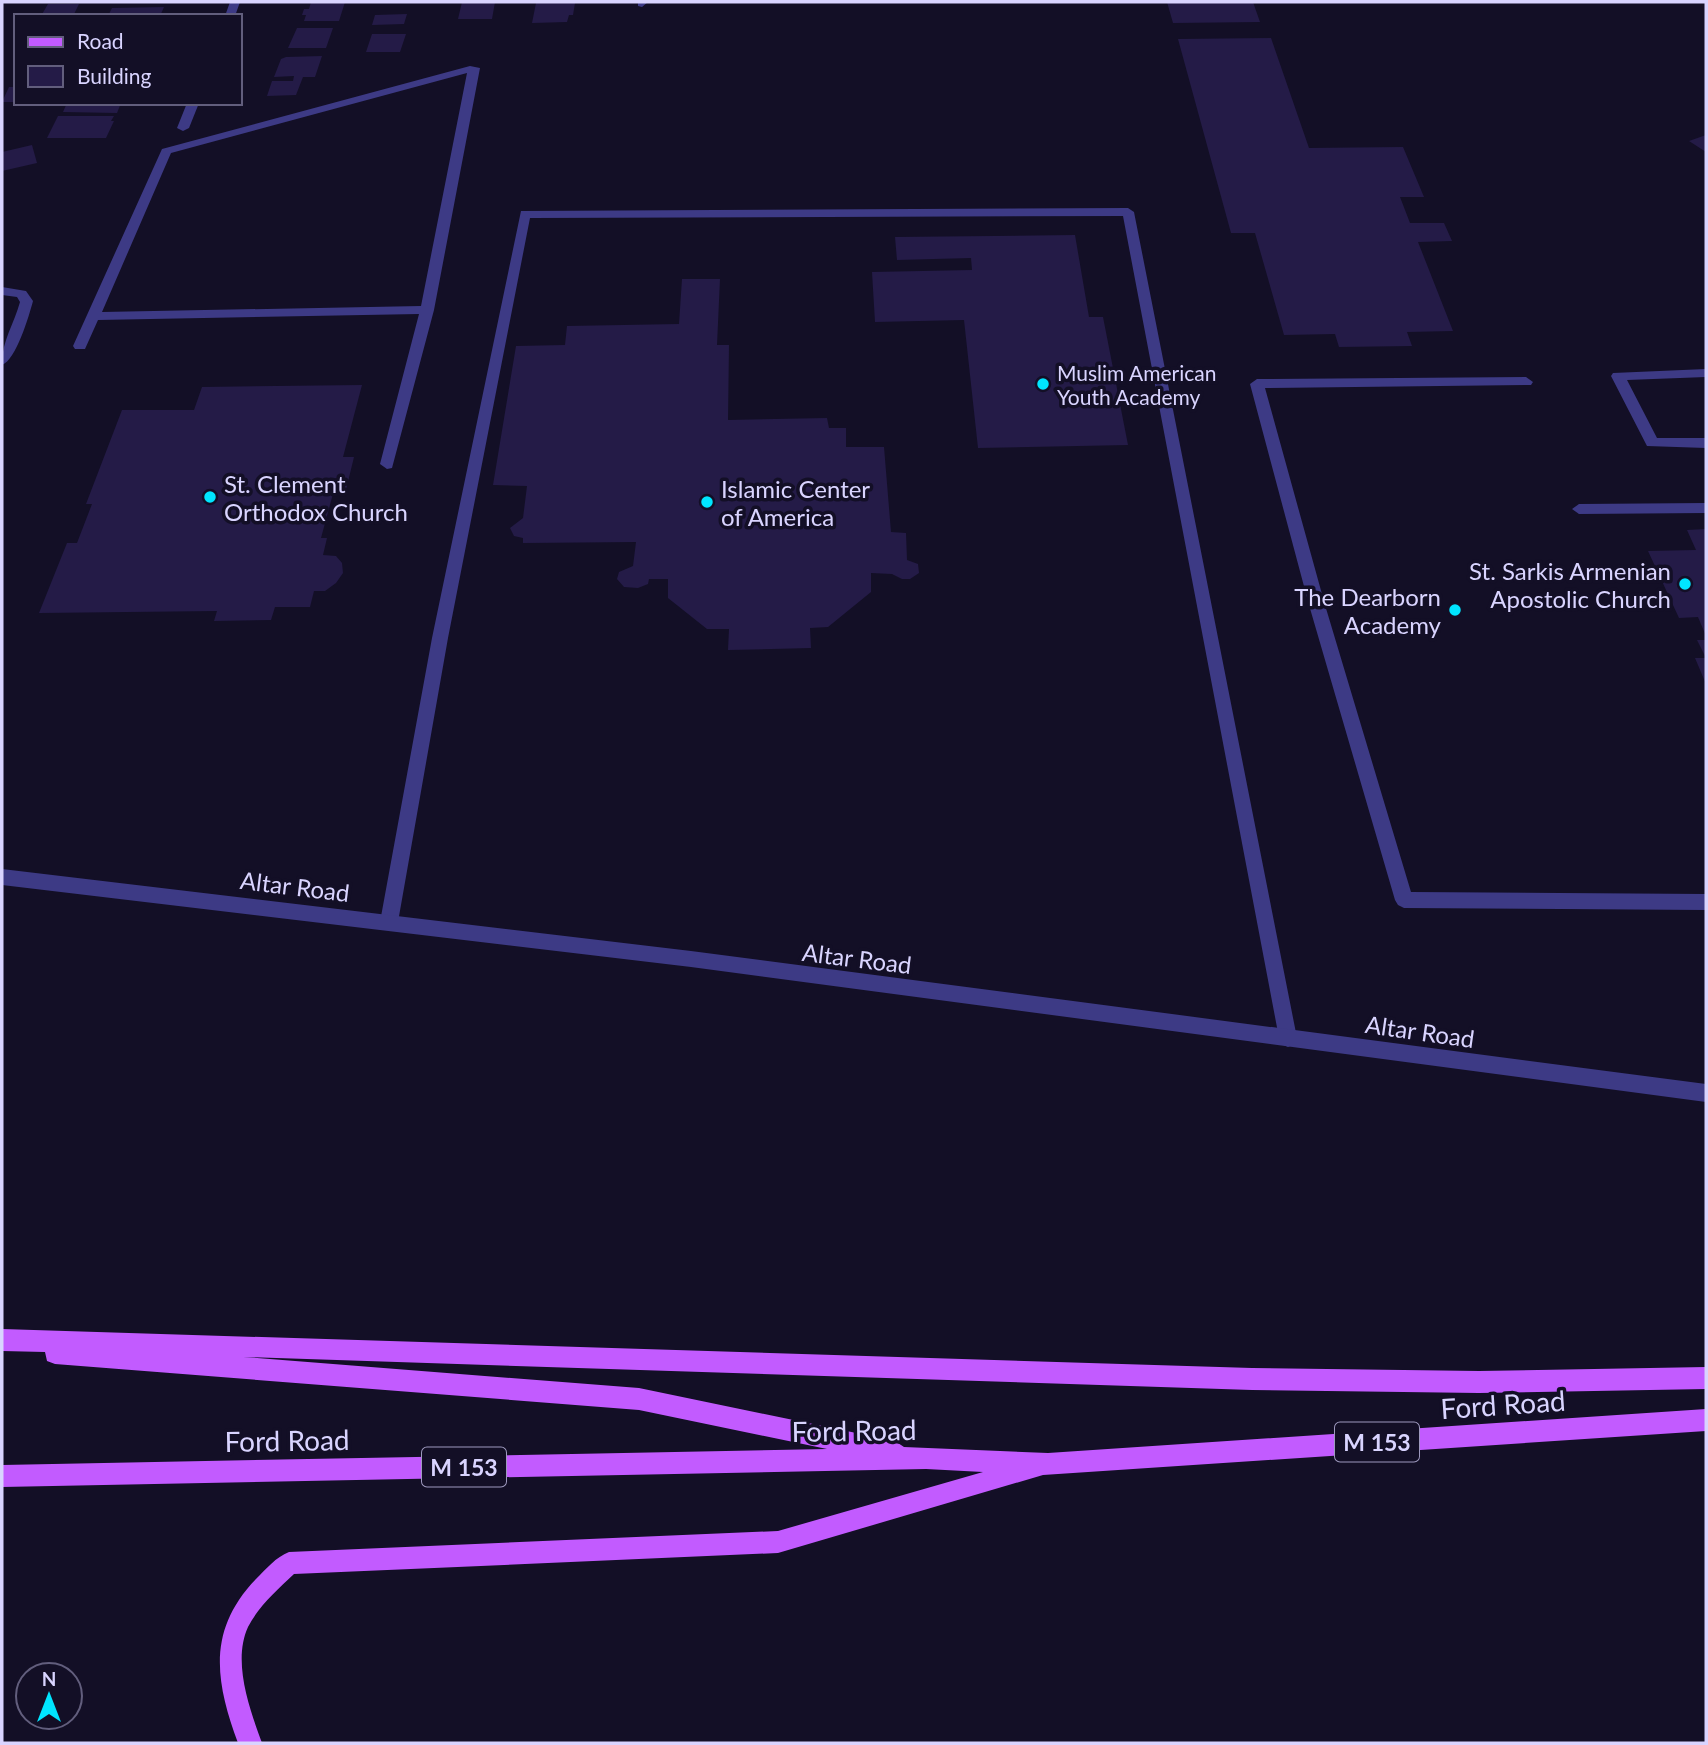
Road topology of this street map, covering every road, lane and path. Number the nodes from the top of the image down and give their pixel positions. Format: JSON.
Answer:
{"nodes":[{"id":1,"x":192,"y":105,"type":"edge"},
{"id":2,"x":183,"y":128,"type":"dead end"},
{"id":3,"x":2,"y":291,"type":"edge"},
{"id":4,"x":427,"y":310,"type":"junction"},
{"id":5,"x":93,"y":316,"type":"junction"},
{"id":6,"x":80,"y":345,"type":"dead end"},
{"id":7,"x":2,"y":361,"type":"edge"},
{"id":8,"x":1706,"y":373,"type":"edge"},
{"id":9,"x":1526,"y":382,"type":"dead end"},
{"id":10,"x":1706,"y":443,"type":"edge"},
{"id":11,"x":387,"y":464,"type":"dead end"},
{"id":12,"x":1706,"y":508,"type":"edge"},
{"id":13,"x":1579,"y":509,"type":"dead end"},
{"id":14,"x":2,"y":877,"type":"edge"},
{"id":15,"x":1706,"y":902,"type":"edge"},
{"id":16,"x":389,"y":922,"type":"junction"},
{"id":17,"x":1288,"y":1038,"type":"junction"},
{"id":18,"x":1706,"y":1093,"type":"edge"},
{"id":19,"x":2,"y":1340,"type":"edge"},
{"id":20,"x":2,"y":1350,"type":"edge"},
{"id":21,"x":1706,"y":1378,"type":"edge"},
{"id":22,"x":1706,"y":1420,"type":"edge"},
{"id":23,"x":926,"y":1458,"type":"junction"},
{"id":24,"x":1048,"y":1464,"type":"junction"},
{"id":25,"x":2,"y":1476,"type":"edge"},
{"id":26,"x":250,"y":1743,"type":"edge"}],
"edges":[{"from":1,"to":2,"type":"street"},
{"from":3,"to":7,"type":"street"},
{"from":4,"to":5,"type":"street"},
{"from":4,"to":5,"type":"street"},
{"from":4,"to":11,"type":"street"},
{"from":5,"to":6,"type":"street"},
{"from":8,"to":10,"type":"street"},
{"from":9,"to":15,"type":"street"},
{"from":12,"to":13,"type":"street"},
{"from":14,"to":16,"type":"street","name":"Altar Road"},
{"from":16,"to":17,"type":"street","name":"Altar Road"},
{"from":16,"to":17,"type":"street"},
{"from":17,"to":18,"type":"street","name":"Altar Road"},
{"from":19,"to":21,"type":"main road"},
{"from":20,"to":23,"type":"main road"},
{"from":22,"to":24,"type":"main road","name":"Ford Road","number":"M 153"},
{"from":23,"to":24,"type":"main road","name":"Ford Road","number":"M 153"},
{"from":23,"to":25,"type":"main road","name":"Ford Road","number":"M 153"},
{"from":24,"to":26,"type":"main road"}]}
